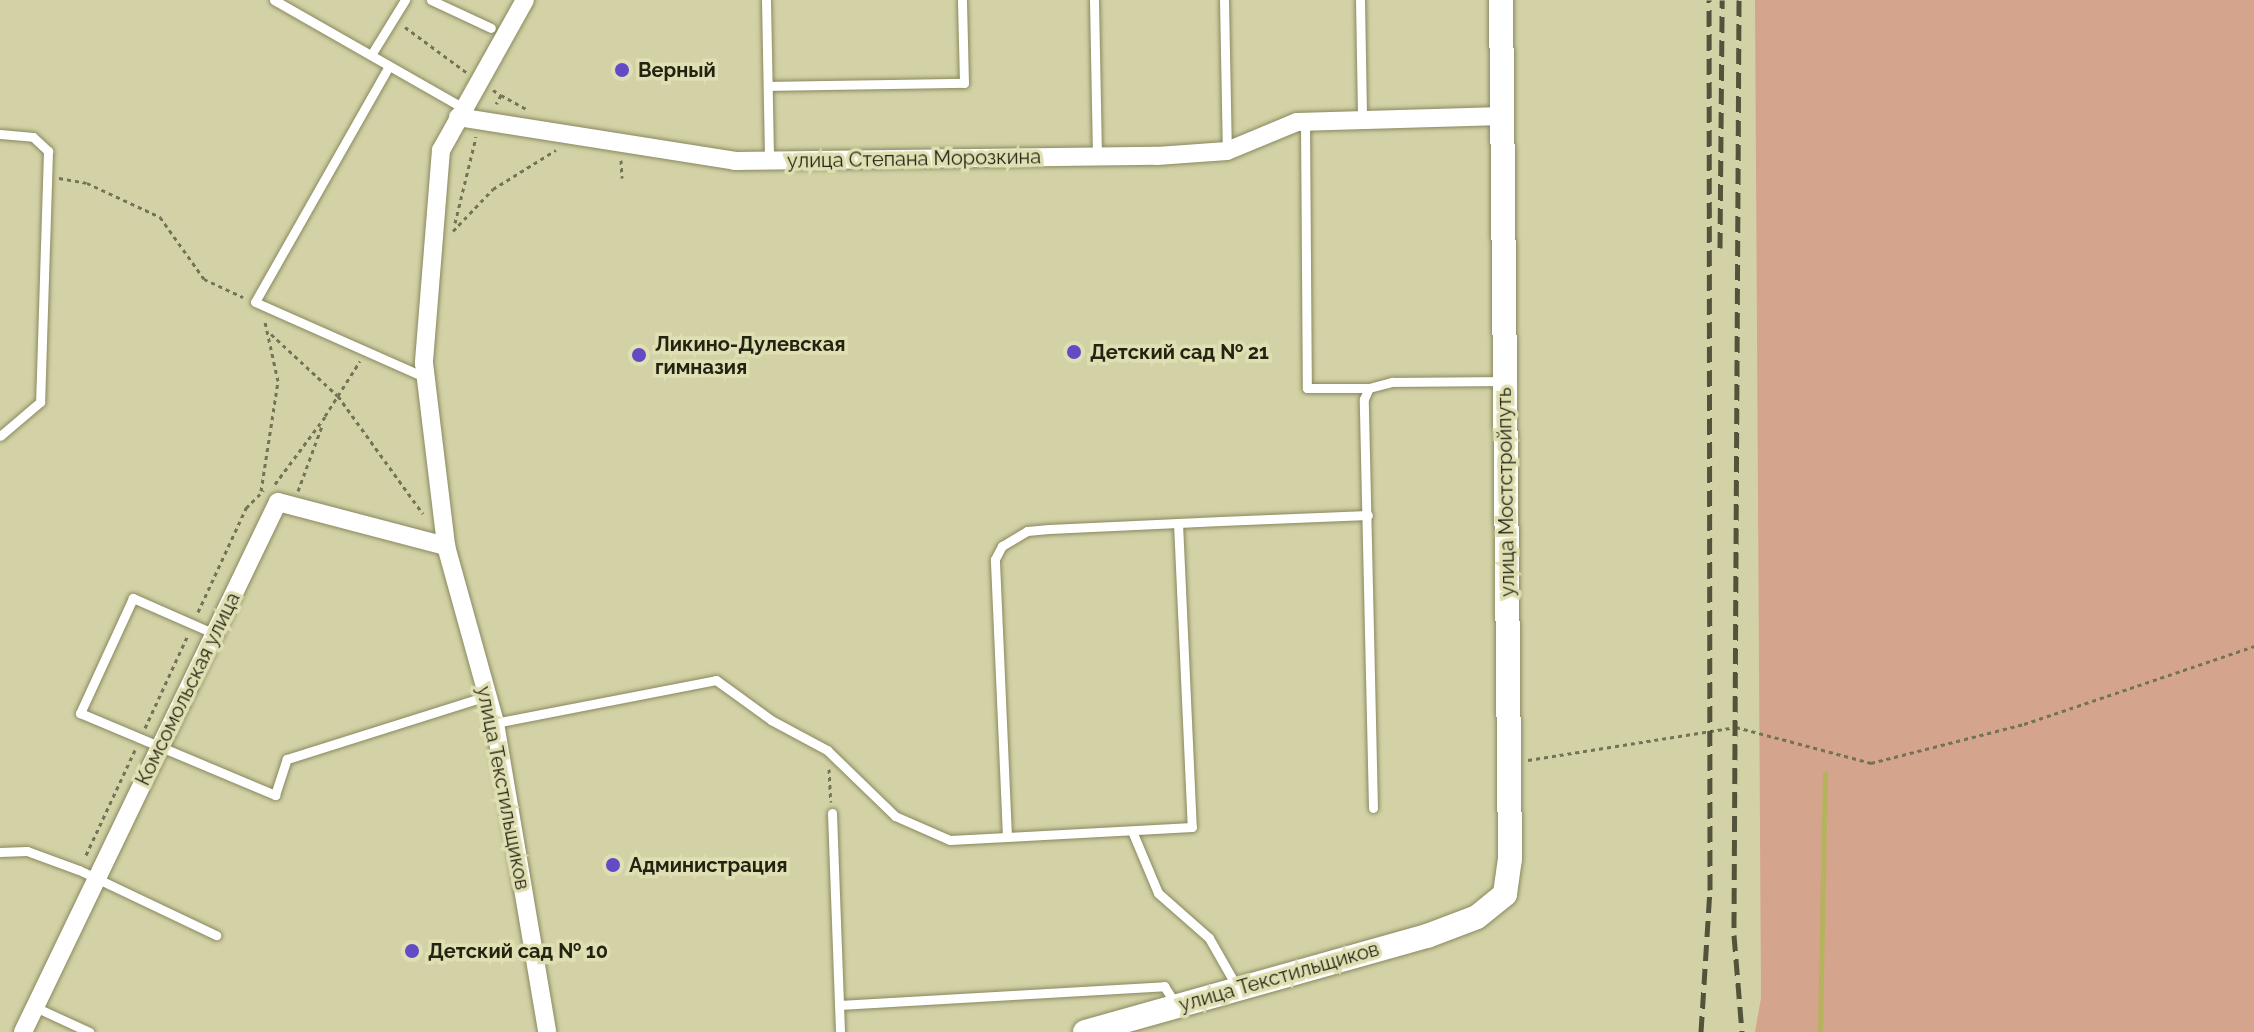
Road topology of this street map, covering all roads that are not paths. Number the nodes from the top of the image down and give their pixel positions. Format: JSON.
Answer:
{"nodes":[{"id":1,"x":274,"y":0,"type":"edge"},
{"id":2,"x":405,"y":0,"type":"edge"},
{"id":3,"x":431,"y":0,"type":"edge"},
{"id":4,"x":525,"y":0,"type":"edge"},
{"id":5,"x":766,"y":0,"type":"edge"},
{"id":6,"x":962,"y":0,"type":"edge"},
{"id":7,"x":1094,"y":0,"type":"edge"},
{"id":8,"x":1224,"y":0,"type":"edge"},
{"id":9,"x":1360,"y":0,"type":"edge"},
{"id":10,"x":1501,"y":0,"type":"edge"},
{"id":11,"x":491,"y":28,"type":"dead end"},
{"id":12,"x":371,"y":55,"type":"junction"},
{"id":13,"x":389,"y":66,"type":"junction"},
{"id":14,"x":768,"y":86,"type":"junction"},
{"id":15,"x":460,"y":112,"type":"junction"},
{"id":16,"x":1503,"y":116,"type":"junction"},
{"id":17,"x":1362,"y":120,"type":"junction"},
{"id":18,"x":1305,"y":122,"type":"junction"},
{"id":19,"x":0,"y":134,"type":"edge"},
{"id":20,"x":1227,"y":151,"type":"junction"},
{"id":21,"x":1097,"y":156,"type":"junction"},
{"id":22,"x":769,"y":161,"type":"junction"},
{"id":23,"x":426,"y":378,"type":"junction"},
{"id":24,"x":1505,"y":381,"type":"junction"},
{"id":25,"x":1369,"y":388,"type":"junction"},
{"id":26,"x":0,"y":436,"type":"edge"},
{"id":27,"x":1368,"y":515,"type":"junction"},
{"id":28,"x":1178,"y":523,"type":"junction"},
{"id":29,"x":446,"y":546,"type":"junction"},
{"id":30,"x":215,"y":634,"type":"junction"},
{"id":31,"x":487,"y":696,"type":"junction"},
{"id":32,"x":495,"y":723,"type":"junction"},
{"id":33,"x":160,"y":748,"type":"junction"},
{"id":34,"x":1373,"y":808,"type":"dead end"},
{"id":35,"x":832,"y":813,"type":"road end"},
{"id":36,"x":1132,"y":831,"type":"junction"},
{"id":37,"x":1007,"y":837,"type":"junction"},
{"id":38,"x":0,"y":852,"type":"edge"},
{"id":39,"x":97,"y":878,"type":"junction"},
{"id":40,"x":216,"y":935,"type":"dead end"},
{"id":41,"x":1427,"y":936,"type":"joint"},
{"id":42,"x":1238,"y":989,"type":"junction"},
{"id":43,"x":839,"y":1005,"type":"junction"},
{"id":44,"x":1177,"y":1006,"type":"junction"},
{"id":45,"x":35,"y":1007,"type":"junction"},
{"id":46,"x":23,"y":1032,"type":"edge"},
{"id":47,"x":89,"y":1032,"type":"edge"},
{"id":48,"x":547,"y":1032,"type":"edge"},
{"id":49,"x":840,"y":1032,"type":"edge"},
{"id":50,"x":1085,"y":1032,"type":"edge"}],
"edges":[{"from":1,"to":12,"type":"lane"},
{"from":2,"to":12,"type":"lane"},
{"from":3,"to":11,"type":"lane"},
{"from":4,"to":15,"type":"street"},
{"from":5,"to":14,"type":"lane"},
{"from":6,"to":14,"type":"lane"},
{"from":7,"to":21,"type":"lane"},
{"from":8,"to":20,"type":"lane"},
{"from":9,"to":17,"type":"lane"},
{"from":10,"to":16,"type":"street","name":"улица Мостстройпуть"},
{"from":12,"to":13,"type":"lane"},
{"from":13,"to":15,"type":"lane"},
{"from":13,"to":23,"type":"lane"},
{"from":14,"to":22,"type":"lane"},
{"from":15,"to":22,"type":"street","name":"улица Степана Морозкина"},
{"from":15,"to":23,"type":"street","name":"улица Текстильщиков"},
{"from":16,"to":17,"type":"street","name":"улица Степана Морозкина"},
{"from":16,"to":24,"type":"street","name":"улица Мостстройпуть"},
{"from":17,"to":18,"type":"street","name":"улица Степана Морозкина"},
{"from":18,"to":20,"type":"street","name":"улица Степана Морозкина"},
{"from":18,"to":25,"type":"lane"},
{"from":19,"to":26,"type":"lane"},
{"from":20,"to":21,"type":"street","name":"улица Степана Морозкина"},
{"from":21,"to":22,"type":"street","name":"улица Степана Морозкина"},
{"from":23,"to":29,"type":"street","name":"улица Текстильщиков"},
{"from":24,"to":25,"type":"lane"},
{"from":24,"to":41,"type":"street","name":"улица Мостстройпуть"},
{"from":25,"to":27,"type":"lane"},
{"from":27,"to":28,"type":"lane"},
{"from":27,"to":34,"type":"lane"},
{"from":28,"to":36,"type":"lane"},
{"from":28,"to":37,"type":"lane"},
{"from":29,"to":30,"type":"street","name":"Комсомольская улица"},
{"from":29,"to":31,"type":"street","name":"улица Текстильщиков"},
{"from":30,"to":33,"type":"street","name":"Комсомольская улица"},
{"from":30,"to":33,"type":"lane"},
{"from":31,"to":32,"type":"street","name":"улица Текстильщиков"},
{"from":31,"to":33,"type":"lane"},
{"from":32,"to":37,"type":"lane"},
{"from":32,"to":48,"type":"street","name":"улица Текстильщиков"},
{"from":33,"to":39,"type":"street","name":"Комсомольская улица"},
{"from":35,"to":43,"type":"lane"},
{"from":36,"to":37,"type":"lane"},
{"from":36,"to":42,"type":"lane"},
{"from":38,"to":39,"type":"lane"},
{"from":39,"to":40,"type":"lane"},
{"from":39,"to":45,"type":"street","name":"Комсомольская улица"},
{"from":41,"to":42,"type":"street","name":"улица Текстильщиков"},
{"from":42,"to":44,"type":"street","name":"улица Текстильщиков"},
{"from":43,"to":44,"type":"lane"},
{"from":43,"to":49,"type":"lane"},
{"from":44,"to":50,"type":"street","name":"улица Текстильщиков"},
{"from":45,"to":46,"type":"street","name":"Комсомольская улица"},
{"from":45,"to":47,"type":"lane"}]}
